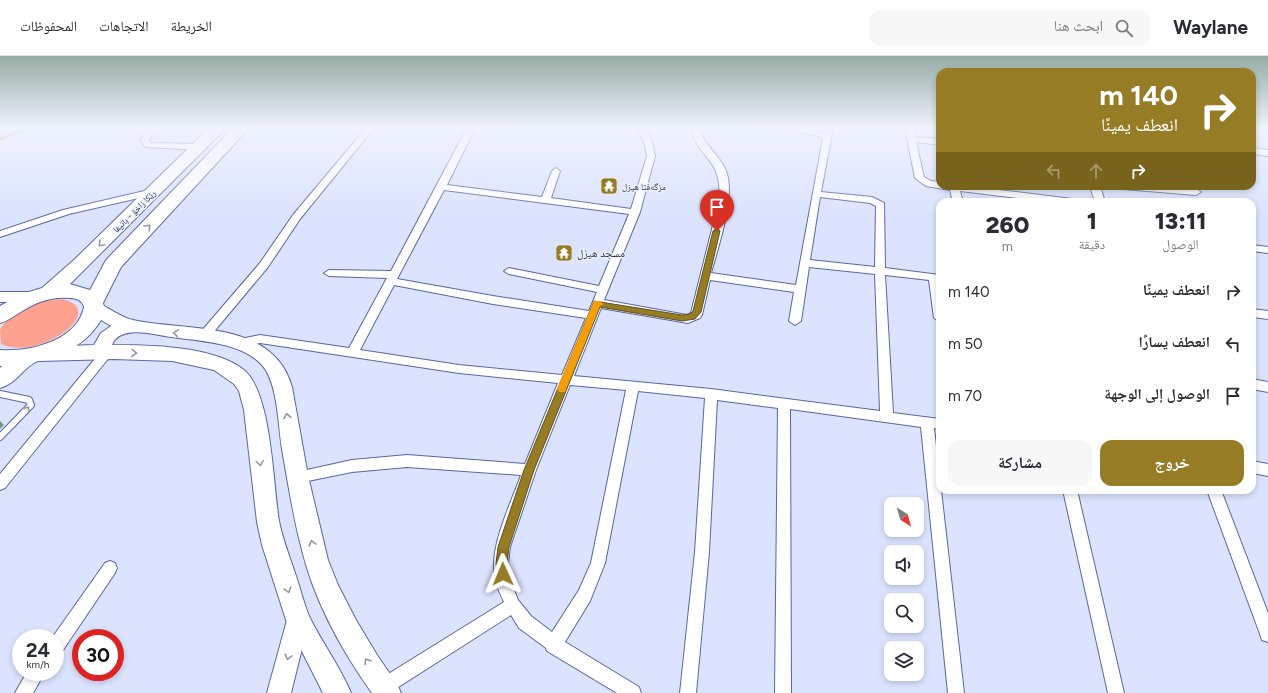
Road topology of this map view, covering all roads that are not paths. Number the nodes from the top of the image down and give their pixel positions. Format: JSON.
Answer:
{"nodes":[{"id":1,"x":189,"y":158,"type":"edge"},
{"id":2,"x":215,"y":158,"type":"edge"},
{"id":3,"x":345,"y":158,"type":"edge"},
{"id":4,"x":456,"y":158,"type":"edge"},
{"id":5,"x":651,"y":158,"type":"edge"},
{"id":6,"x":713,"y":158,"type":"edge"},
{"id":7,"x":823,"y":158,"type":"edge"},
{"id":8,"x":915,"y":158,"type":"edge"},
{"id":9,"x":556,"y":171,"type":"dead end"},
{"id":10,"x":936,"y":185,"type":"edge"},
{"id":11,"x":442,"y":187,"type":"junction"},
{"id":12,"x":970,"y":190,"type":"edge"},
{"id":13,"x":152,"y":192,"type":"junction"},
{"id":14,"x":816,"y":194,"type":"junction"},
{"id":15,"x":1028,"y":198,"type":"edge"},
{"id":16,"x":546,"y":200,"type":"junction"},
{"id":17,"x":635,"y":212,"type":"junction"},
{"id":18,"x":0,"y":234,"type":"edge"},
{"id":19,"x":1256,"y":248,"type":"edge"},
{"id":20,"x":1268,"y":250,"type":"edge"},
{"id":21,"x":82,"y":263,"type":"junction"},
{"id":22,"x":805,"y":263,"type":"junction"},
{"id":23,"x":113,"y":264,"type":"junction"},
{"id":24,"x":509,"y":271,"type":"dead end"},
{"id":25,"x":880,"y":272,"type":"junction"},
{"id":26,"x":329,"y":273,"type":"dead end"},
{"id":27,"x":706,"y":276,"type":"junction"},
{"id":28,"x":393,"y":278,"type":"junction"},
{"id":29,"x":936,"y":278,"type":"edge"},
{"id":30,"x":801,"y":289,"type":"junction"},
{"id":31,"x":602,"y":290,"type":"junction"},
{"id":32,"x":42,"y":295,"type":"junction"},
{"id":33,"x":0,"y":297,"type":"edge"},
{"id":34,"x":597,"y":303,"type":"junction"},
{"id":35,"x":93,"y":306,"type":"junction"},
{"id":36,"x":1256,"y":314,"type":"edge"},
{"id":37,"x":593,"y":315,"type":"junction"},
{"id":38,"x":1268,"y":315,"type":"edge"},
{"id":39,"x":0,"y":316,"type":"edge"},
{"id":40,"x":795,"y":321,"type":"dead end"},
{"id":41,"x":132,"y":326,"type":"junction"},
{"id":42,"x":203,"y":337,"type":"junction"},
{"id":43,"x":240,"y":343,"type":"junction"},
{"id":44,"x":107,"y":352,"type":"junction"},
{"id":45,"x":352,"y":354,"type":"junction"},
{"id":46,"x":33,"y":356,"type":"junction"},
{"id":47,"x":0,"y":358,"type":"edge"},
{"id":48,"x":0,"y":380,"type":"edge"},
{"id":49,"x":566,"y":380,"type":"junction"},
{"id":50,"x":1256,"y":385,"type":"edge"},
{"id":51,"x":633,"y":386,"type":"junction"},
{"id":52,"x":1268,"y":387,"type":"edge"},
{"id":53,"x":0,"y":394,"type":"edge"},
{"id":54,"x":712,"y":394,"type":"junction"},
{"id":55,"x":784,"y":403,"type":"junction"},
{"id":56,"x":887,"y":417,"type":"junction"},
{"id":57,"x":934,"y":423,"type":"edge"},
{"id":58,"x":0,"y":437,"type":"edge"},
{"id":59,"x":936,"y":448,"type":"edge"},
{"id":60,"x":1256,"y":468,"type":"edge"},
{"id":61,"x":529,"y":470,"type":"junction"},
{"id":62,"x":1268,"y":470,"type":"edge"},
{"id":63,"x":298,"y":477,"type":"junction"},
{"id":64,"x":0,"y":484,"type":"edge"},
{"id":65,"x":940,"y":494,"type":"edge"},
{"id":66,"x":1071,"y":494,"type":"edge"},
{"id":67,"x":1216,"y":494,"type":"edge"},
{"id":68,"x":110,"y":568,"type":"dead end"},
{"id":69,"x":513,"y":605,"type":"junction"},
{"id":70,"x":298,"y":620,"type":"junction"},
{"id":71,"x":64,"y":634,"type":"edge"},
{"id":72,"x":1268,"y":634,"type":"edge"},
{"id":73,"x":553,"y":645,"type":"junction"},
{"id":74,"x":31,"y":681,"type":"edge"},
{"id":75,"x":386,"y":690,"type":"edge"},
{"id":76,"x":337,"y":692,"type":"edge"},
{"id":77,"x":23,"y":693,"type":"edge"},
{"id":78,"x":278,"y":693,"type":"edge"},
{"id":79,"x":633,"y":693,"type":"edge"},
{"id":80,"x":688,"y":693,"type":"edge"},
{"id":81,"x":783,"y":693,"type":"edge"},
{"id":82,"x":956,"y":693,"type":"edge"},
{"id":83,"x":1116,"y":693,"type":"edge"}],
"edges":[{"from":1,"to":13,"type":"highway","name":"رێکا زاخۆ - باتیفا"},
{"from":23,"to":2,"type":"highway","name":"رێکا زاخۆ - باتیفا","one_way":true},
{"from":3,"to":42,"type":"street"},
{"from":4,"to":11,"type":"street"},
{"from":5,"to":17,"type":"street"},
{"from":6,"to":27,"type":"street"},
{"from":7,"to":14,"type":"street"},
{"from":8,"to":10,"type":"street"},
{"from":9,"to":16,"type":"street"},
{"from":11,"to":16,"type":"street"},
{"from":11,"to":28,"type":"street"},
{"from":12,"to":15,"type":"street"},
{"from":13,"to":18,"type":"street"},
{"from":13,"to":21,"type":"highway","name":"رێکا زاخۆ - باتیفا","one_way":true},
{"from":14,"to":22,"type":"street"},
{"from":14,"to":25,"type":"street"},
{"from":16,"to":17,"type":"street"},
{"from":17,"to":31,"type":"street"},
{"from":19,"to":20,"type":"street"},
{"from":21,"to":23,"type":"highway"},
{"from":21,"to":32,"type":"highway","name":"رێکا زاخۆ - باتیفا"},
{"from":22,"to":25,"type":"street"},
{"from":22,"to":30,"type":"street"},
{"from":23,"to":35,"type":"highway","name":"رێکا زاخۆ - باتیفا"},
{"from":24,"to":31,"type":"street"},
{"from":25,"to":29,"type":"street"},
{"from":25,"to":56,"type":"street"},
{"from":26,"to":28,"type":"street"},
{"from":27,"to":30,"type":"street"},
{"from":27,"to":34,"type":"street"},
{"from":28,"to":37,"type":"street"},
{"from":28,"to":45,"type":"street"},
{"from":30,"to":40,"type":"street"},
{"from":31,"to":34,"type":"street"},
{"from":32,"to":33,"type":"street"},
{"from":32,"to":35,"type":"highway"},
{"from":32,"to":39,"type":"highway"},
{"from":34,"to":37,"type":"street"},
{"from":35,"to":41,"type":"main road"},
{"from":35,"to":46,"type":"highway","name":"رێکا زاخۆ - باتیفا"},
{"from":36,"to":38,"type":"street"},
{"from":37,"to":49,"type":"street"},
{"from":42,"to":41,"type":"main road","one_way":true},
{"from":41,"to":44,"type":"main road"},
{"from":42,"to":43,"type":"main road"},
{"from":43,"to":45,"type":"street"},
{"from":63,"to":43,"type":"main road","one_way":true},
{"from":44,"to":46,"type":"main road"},
{"from":44,"to":64,"type":"street"},
{"from":44,"to":70,"type":"main road","one_way":true},
{"from":45,"to":49,"type":"street"},
{"from":46,"to":47,"type":"highway"},
{"from":46,"to":48,"type":"highway"},
{"from":49,"to":51,"type":"street"},
{"from":49,"to":61,"type":"street"},
{"from":50,"to":52,"type":"street"},
{"from":51,"to":54,"type":"street"},
{"from":51,"to":73,"type":"street"},
{"from":58,"to":53,"type":"lane","one_way":true},
{"from":54,"to":55,"type":"street"},
{"from":54,"to":80,"type":"street"},
{"from":55,"to":56,"type":"street"},
{"from":55,"to":81,"type":"street"},
{"from":56,"to":57,"type":"street"},
{"from":57,"to":59,"type":"street"},
{"from":60,"to":62,"type":"street"},
{"from":61,"to":63,"type":"street"},
{"from":61,"to":69,"type":"street"},
{"from":75,"to":63,"type":"main road","one_way":true},
{"from":65,"to":82,"type":"street"},
{"from":66,"to":83,"type":"street"},
{"from":67,"to":72,"type":"street"},
{"from":68,"to":71,"type":"street"},
{"from":69,"to":73,"type":"street"},
{"from":69,"to":75,"type":"street"},
{"from":70,"to":76,"type":"main road"},
{"from":70,"to":78,"type":"street","one_way":true},
{"from":73,"to":79,"type":"street"},
{"from":74,"to":77,"type":"street"}]}
